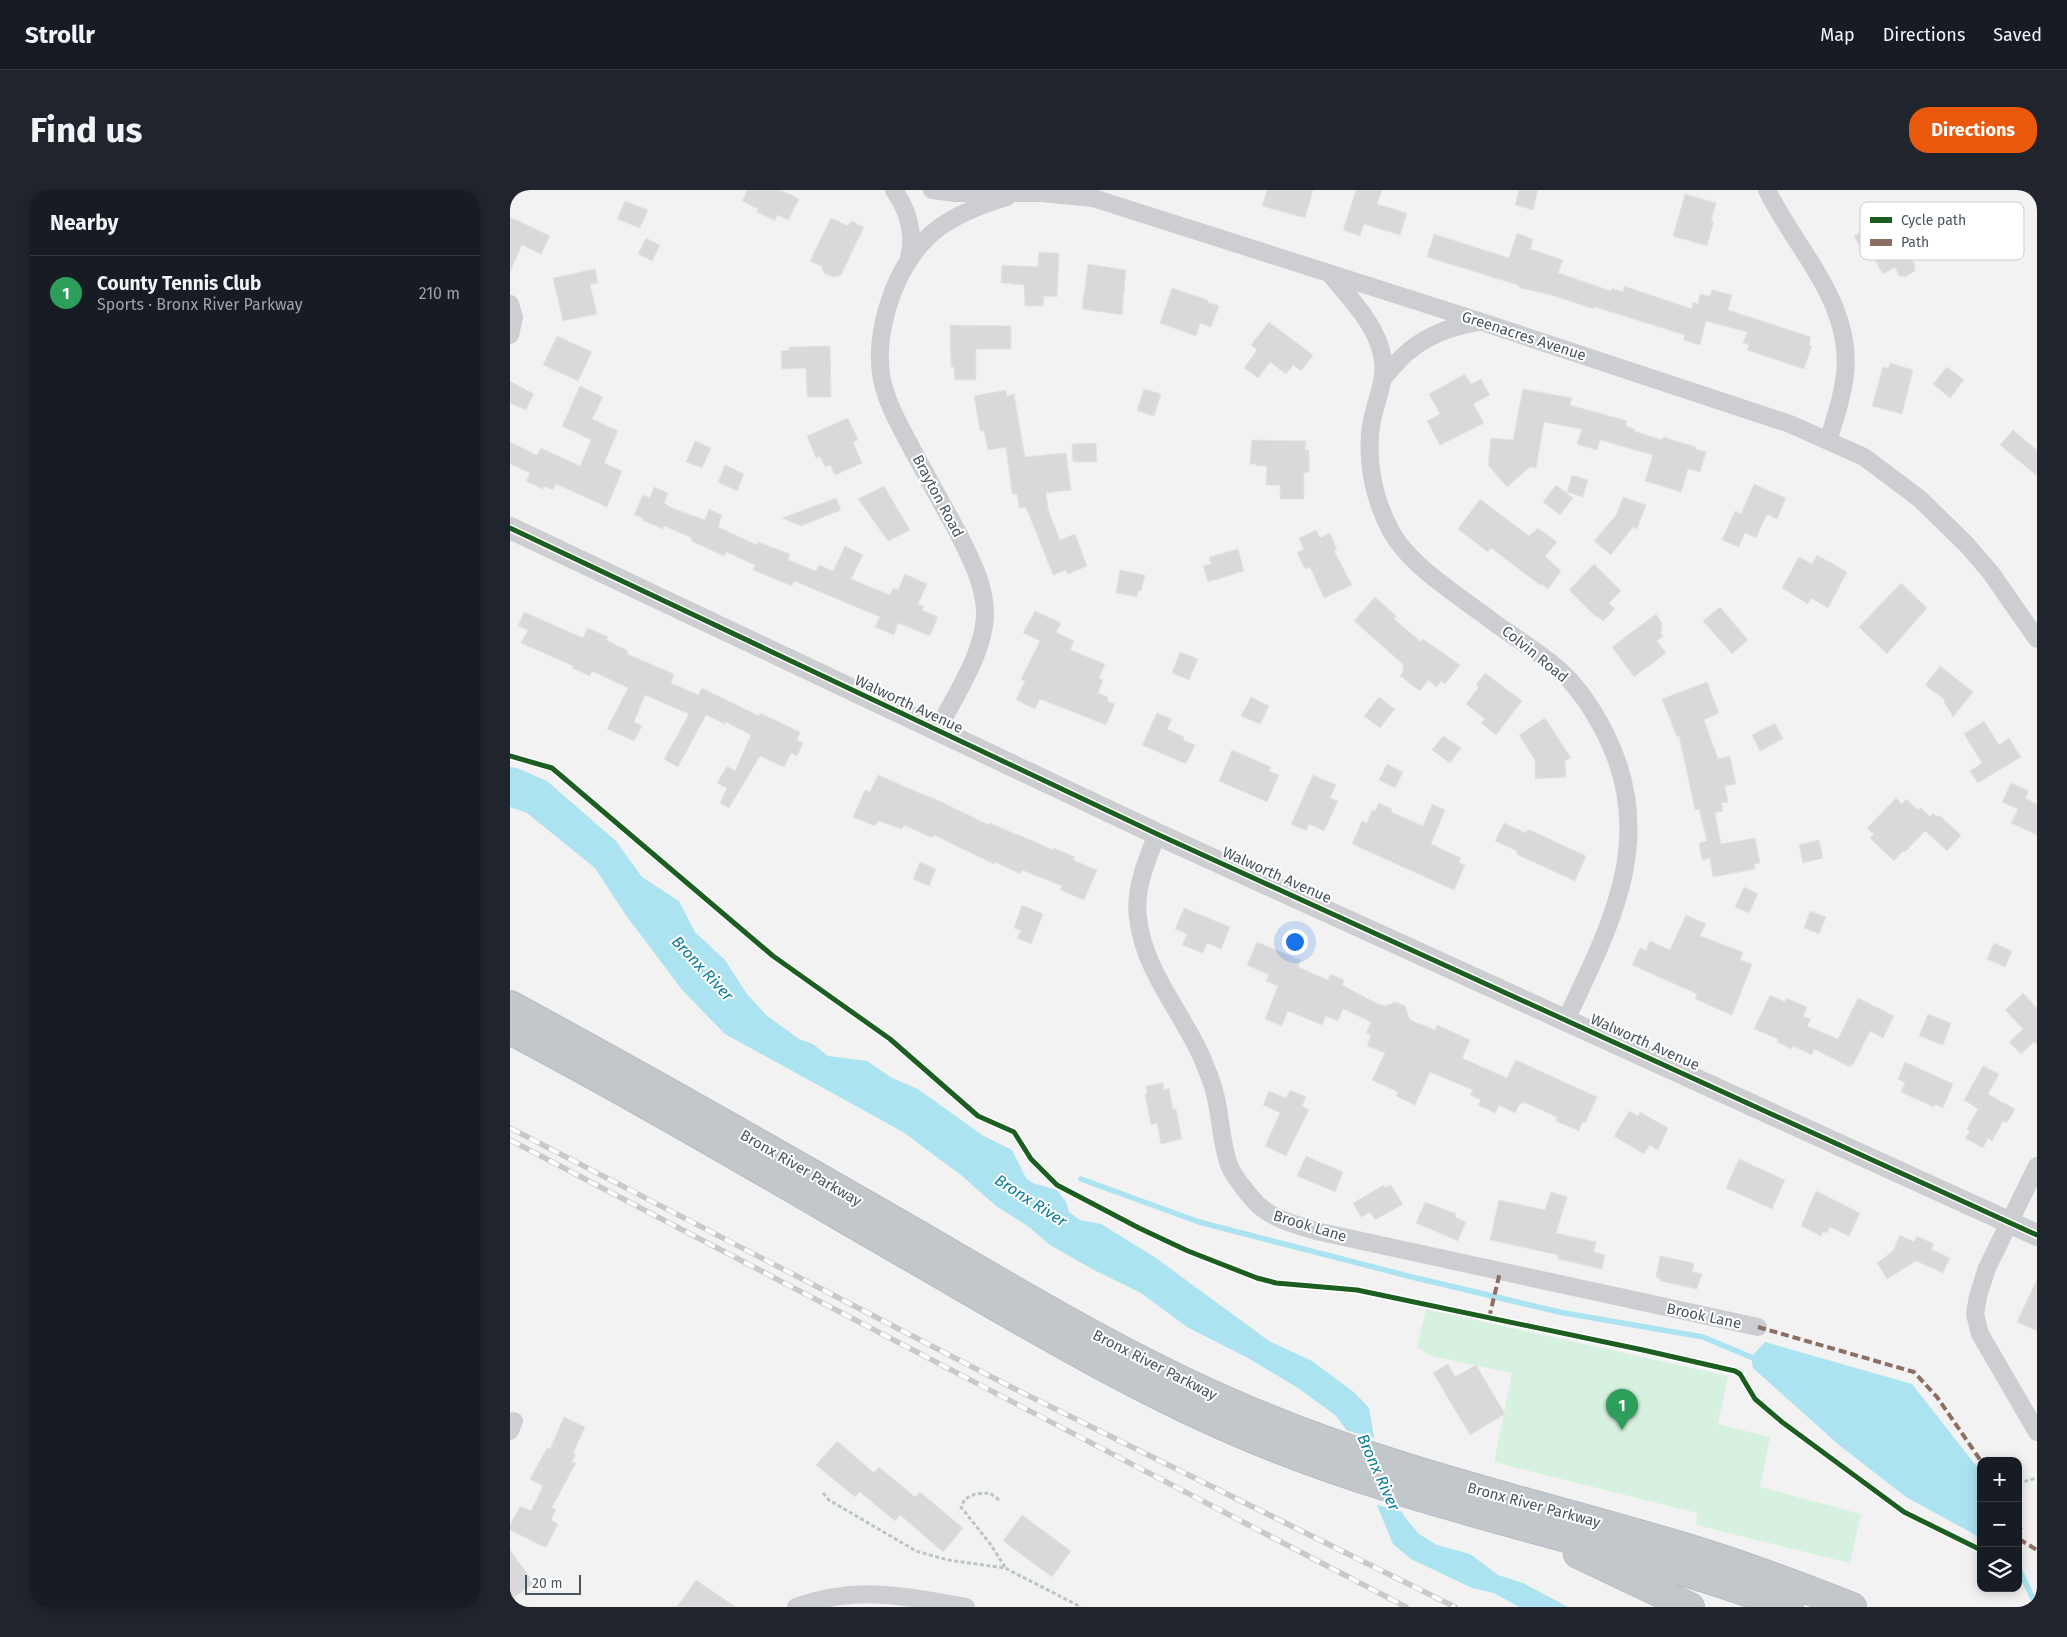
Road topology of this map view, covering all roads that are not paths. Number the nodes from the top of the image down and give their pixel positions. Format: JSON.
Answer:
{"nodes":[{"id":1,"x":894,"y":190,"type":"edge"},
{"id":2,"x":932,"y":190,"type":"edge"},
{"id":3,"x":1767,"y":190,"type":"edge"},
{"id":4,"x":1022,"y":193,"type":"junction"},
{"id":5,"x":909,"y":259,"type":"junction"},
{"id":6,"x":1330,"y":274,"type":"junction"},
{"id":7,"x":510,"y":304,"type":"edge"},
{"id":8,"x":1479,"y":321,"type":"junction"},
{"id":9,"x":510,"y":335,"type":"edge"},
{"id":10,"x":1384,"y":377,"type":"junction"},
{"id":11,"x":1828,"y":441,"type":"junction"},
{"id":12,"x":510,"y":528,"type":"edge"},
{"id":13,"x":2037,"y":639,"type":"edge"},
{"id":14,"x":937,"y":731,"type":"junction"},
{"id":15,"x":1157,"y":834,"type":"junction"},
{"id":16,"x":510,"y":1005,"type":"edge"},
{"id":17,"x":1566,"y":1020,"type":"junction"},
{"id":18,"x":510,"y":1030,"type":"edge"},
{"id":19,"x":2037,"y":1166,"type":"edge"},
{"id":20,"x":2009,"y":1222,"type":"junction"},
{"id":21,"x":2037,"y":1235,"type":"edge"},
{"id":22,"x":1758,"y":1327,"type":"dead end"},
{"id":23,"x":2037,"y":1432,"type":"edge"},
{"id":24,"x":1531,"y":1528,"type":"junction"},
{"id":25,"x":796,"y":1607,"type":"edge"},
{"id":26,"x":966,"y":1607,"type":"edge"},
{"id":27,"x":1690,"y":1607,"type":"edge"},
{"id":28,"x":1789,"y":1607,"type":"edge"},
{"id":29,"x":1852,"y":1607,"type":"edge"}],
"edges":[{"from":1,"to":5,"type":"street","name":"Brayton Road"},
{"from":2,"to":4,"type":"street","name":"Greenacres Avenue"},
{"from":3,"to":11,"type":"street"},
{"from":4,"to":5,"type":"street","name":"Brayton Road"},
{"from":4,"to":6,"type":"street","name":"Greenacres Avenue"},
{"from":5,"to":14,"type":"street","name":"Brayton Road"},
{"from":6,"to":8,"type":"street","name":"Greenacres Avenue"},
{"from":6,"to":10,"type":"street","name":"Colvin Road"},
{"from":7,"to":9,"type":"street"},
{"from":8,"to":10,"type":"street","name":"Colvin Road"},
{"from":8,"to":11,"type":"street","name":"Greenacres Avenue"},
{"from":10,"to":17,"type":"street","name":"Colvin Road"},
{"from":11,"to":13,"type":"street","name":"Greenacres Avenue"},
{"from":12,"to":14,"type":"street","name":"Walworth Avenue"},
{"from":14,"to":15,"type":"street","name":"Walworth Avenue"},
{"from":15,"to":17,"type":"street","name":"Walworth Avenue"},
{"from":15,"to":22,"type":"street","name":"Brook Lane"},
{"from":16,"to":29,"type":"highway","name":"Bronx River Parkway"},
{"from":17,"to":20,"type":"street","name":"Walworth Avenue"},
{"from":18,"to":24,"type":"highway","name":"Bronx River Parkway"},
{"from":19,"to":20,"type":"street"},
{"from":20,"to":21,"type":"street","name":"Walworth Avenue"},
{"from":20,"to":23,"type":"street"},
{"from":24,"to":27,"type":"highway"},
{"from":24,"to":28,"type":"highway","name":"Bronx River Parkway"},
{"from":25,"to":26,"type":"street"}]}
